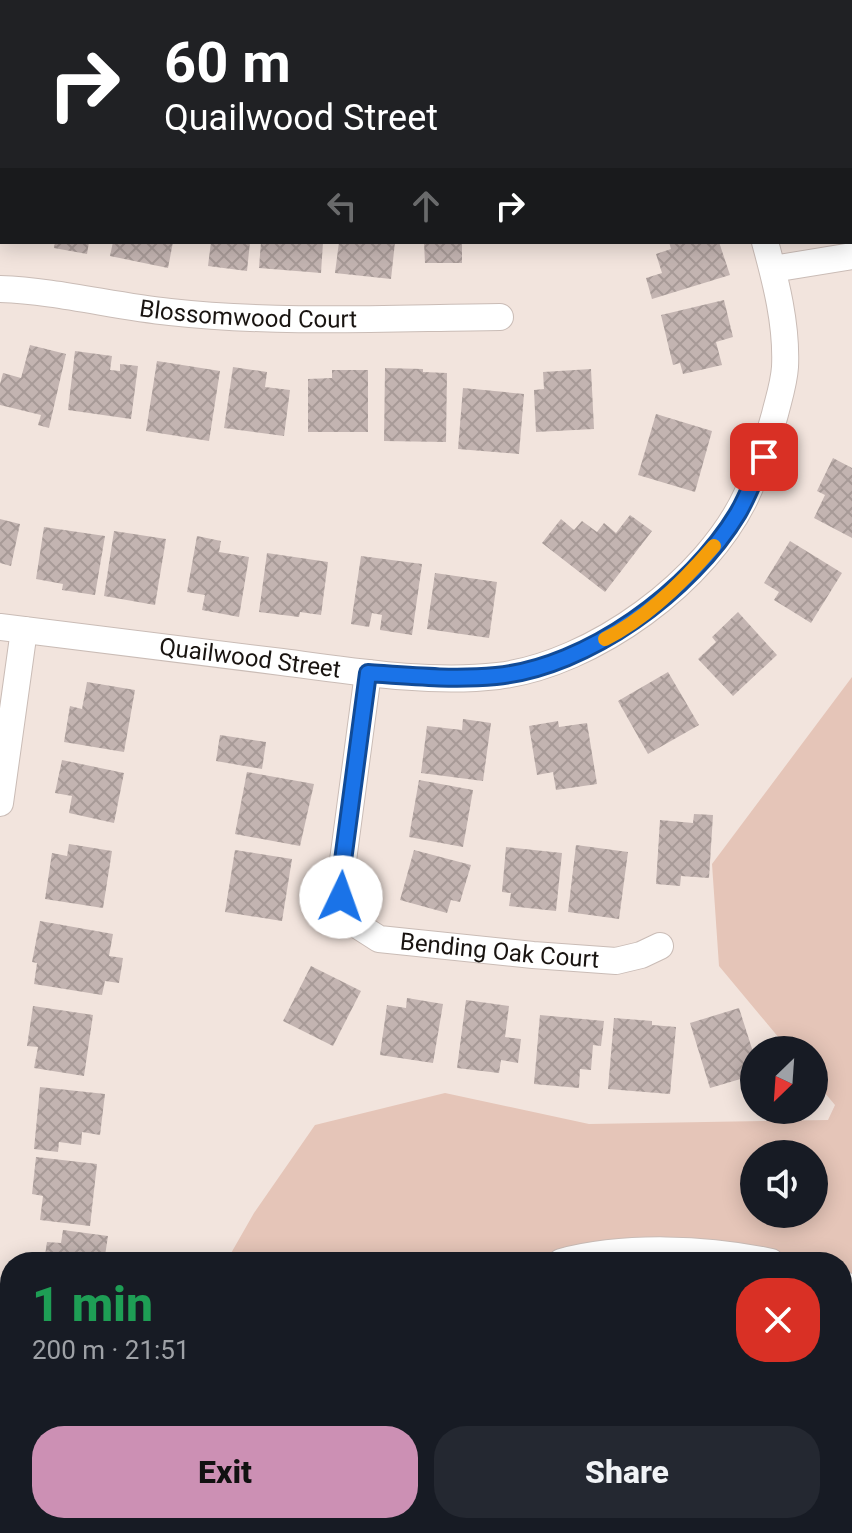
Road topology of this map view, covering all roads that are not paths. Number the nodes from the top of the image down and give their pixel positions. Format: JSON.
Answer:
{"nodes":[{"id":1,"x":766,"y":244,"type":"edge"},
{"id":2,"x":852,"y":256,"type":"edge"},
{"id":3,"x":773,"y":269,"type":"junction"},
{"id":4,"x":0,"y":289,"type":"edge"},
{"id":5,"x":500,"y":317,"type":"dead end"},
{"id":6,"x":12,"y":628,"type":"edge"},
{"id":7,"x":368,"y":673,"type":"junction"},
{"id":8,"x":0,"y":803,"type":"edge"},
{"id":9,"x":660,"y":946,"type":"dead end"},
{"id":10,"x":612,"y":1252,"type":"edge"},
{"id":11,"x":687,"y":1252,"type":"edge"}],
"edges":[{"from":1,"to":3,"type":"street","name":"Quailwood Street"},
{"from":2,"to":3,"type":"street"},
{"from":3,"to":7,"type":"street","name":"Quailwood Street"},
{"from":4,"to":5,"type":"street","name":"Blossomwood Court"},
{"from":6,"to":7,"type":"street","name":"Quailwood Street"},
{"from":6,"to":8,"type":"street"},
{"from":7,"to":9,"type":"street","name":"Bending Oak Court"},
{"from":10,"to":11,"type":"street"}]}
